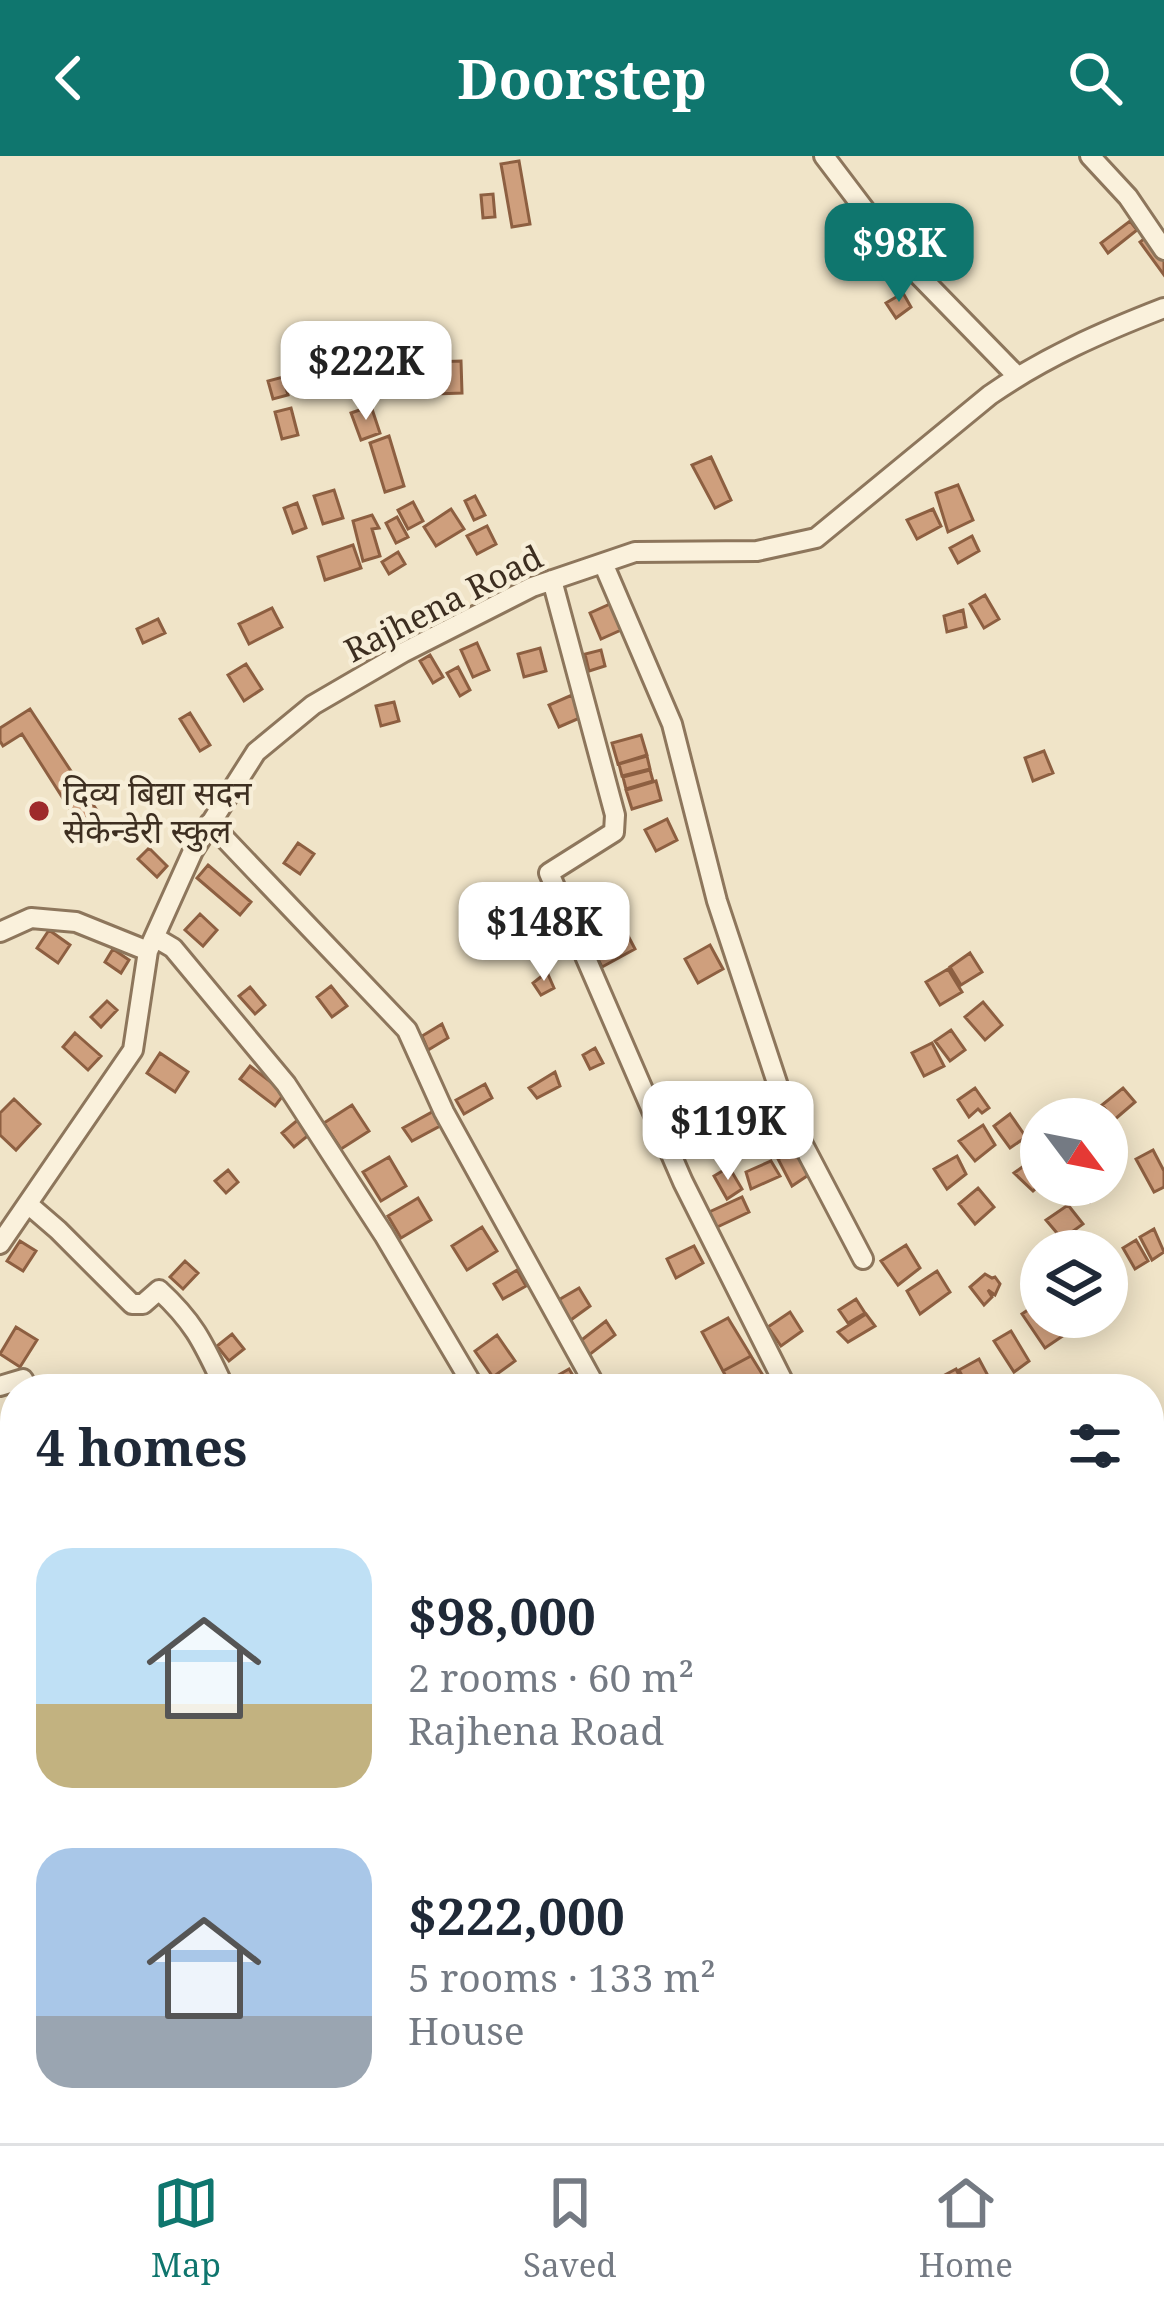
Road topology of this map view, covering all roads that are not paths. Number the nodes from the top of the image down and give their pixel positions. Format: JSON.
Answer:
{"nodes":[{"id":1,"x":824,"y":156,"type":"edge"},
{"id":2,"x":1090,"y":156,"type":"edge"},
{"id":3,"x":1164,"y":250,"type":"edge"},
{"id":4,"x":1164,"y":308,"type":"edge"},
{"id":5,"x":1017,"y":376,"type":"junction"},
{"id":6,"x":603,"y":563,"type":"junction"},
{"id":7,"x":552,"y":580,"type":"junction"},
{"id":8,"x":210,"y":823,"type":"junction"},
{"id":9,"x":0,"y":932,"type":"edge"},
{"id":10,"x":152,"y":944,"type":"junction"},
{"id":11,"x":29,"y":1205,"type":"junction"},
{"id":12,"x":0,"y":1244,"type":"edge"},
{"id":13,"x":863,"y":1259,"type":"dead end"},
{"id":14,"x":219,"y":1374,"type":"edge"},
{"id":15,"x":466,"y":1374,"type":"edge"},
{"id":16,"x":589,"y":1374,"type":"edge"},
{"id":17,"x":779,"y":1374,"type":"edge"}],
"edges":[{"from":1,"to":5,"type":"street"},
{"from":2,"to":3,"type":"street"},
{"from":4,"to":5,"type":"street","name":"Rajhena Road"},
{"from":5,"to":6,"type":"street","name":"Rajhena Road"},
{"from":6,"to":7,"type":"street","name":"Rajhena Road"},
{"from":6,"to":13,"type":"street"},
{"from":7,"to":8,"type":"street","name":"Rajhena Road"},
{"from":7,"to":17,"type":"street"},
{"from":8,"to":10,"type":"street","name":"Rajhena Road"},
{"from":8,"to":16,"type":"street"},
{"from":9,"to":10,"type":"street"},
{"from":10,"to":11,"type":"street","name":"Rajhena Road"},
{"from":10,"to":15,"type":"street"},
{"from":11,"to":12,"type":"street","name":"Rajhena Road"},
{"from":11,"to":14,"type":"street"}]}
